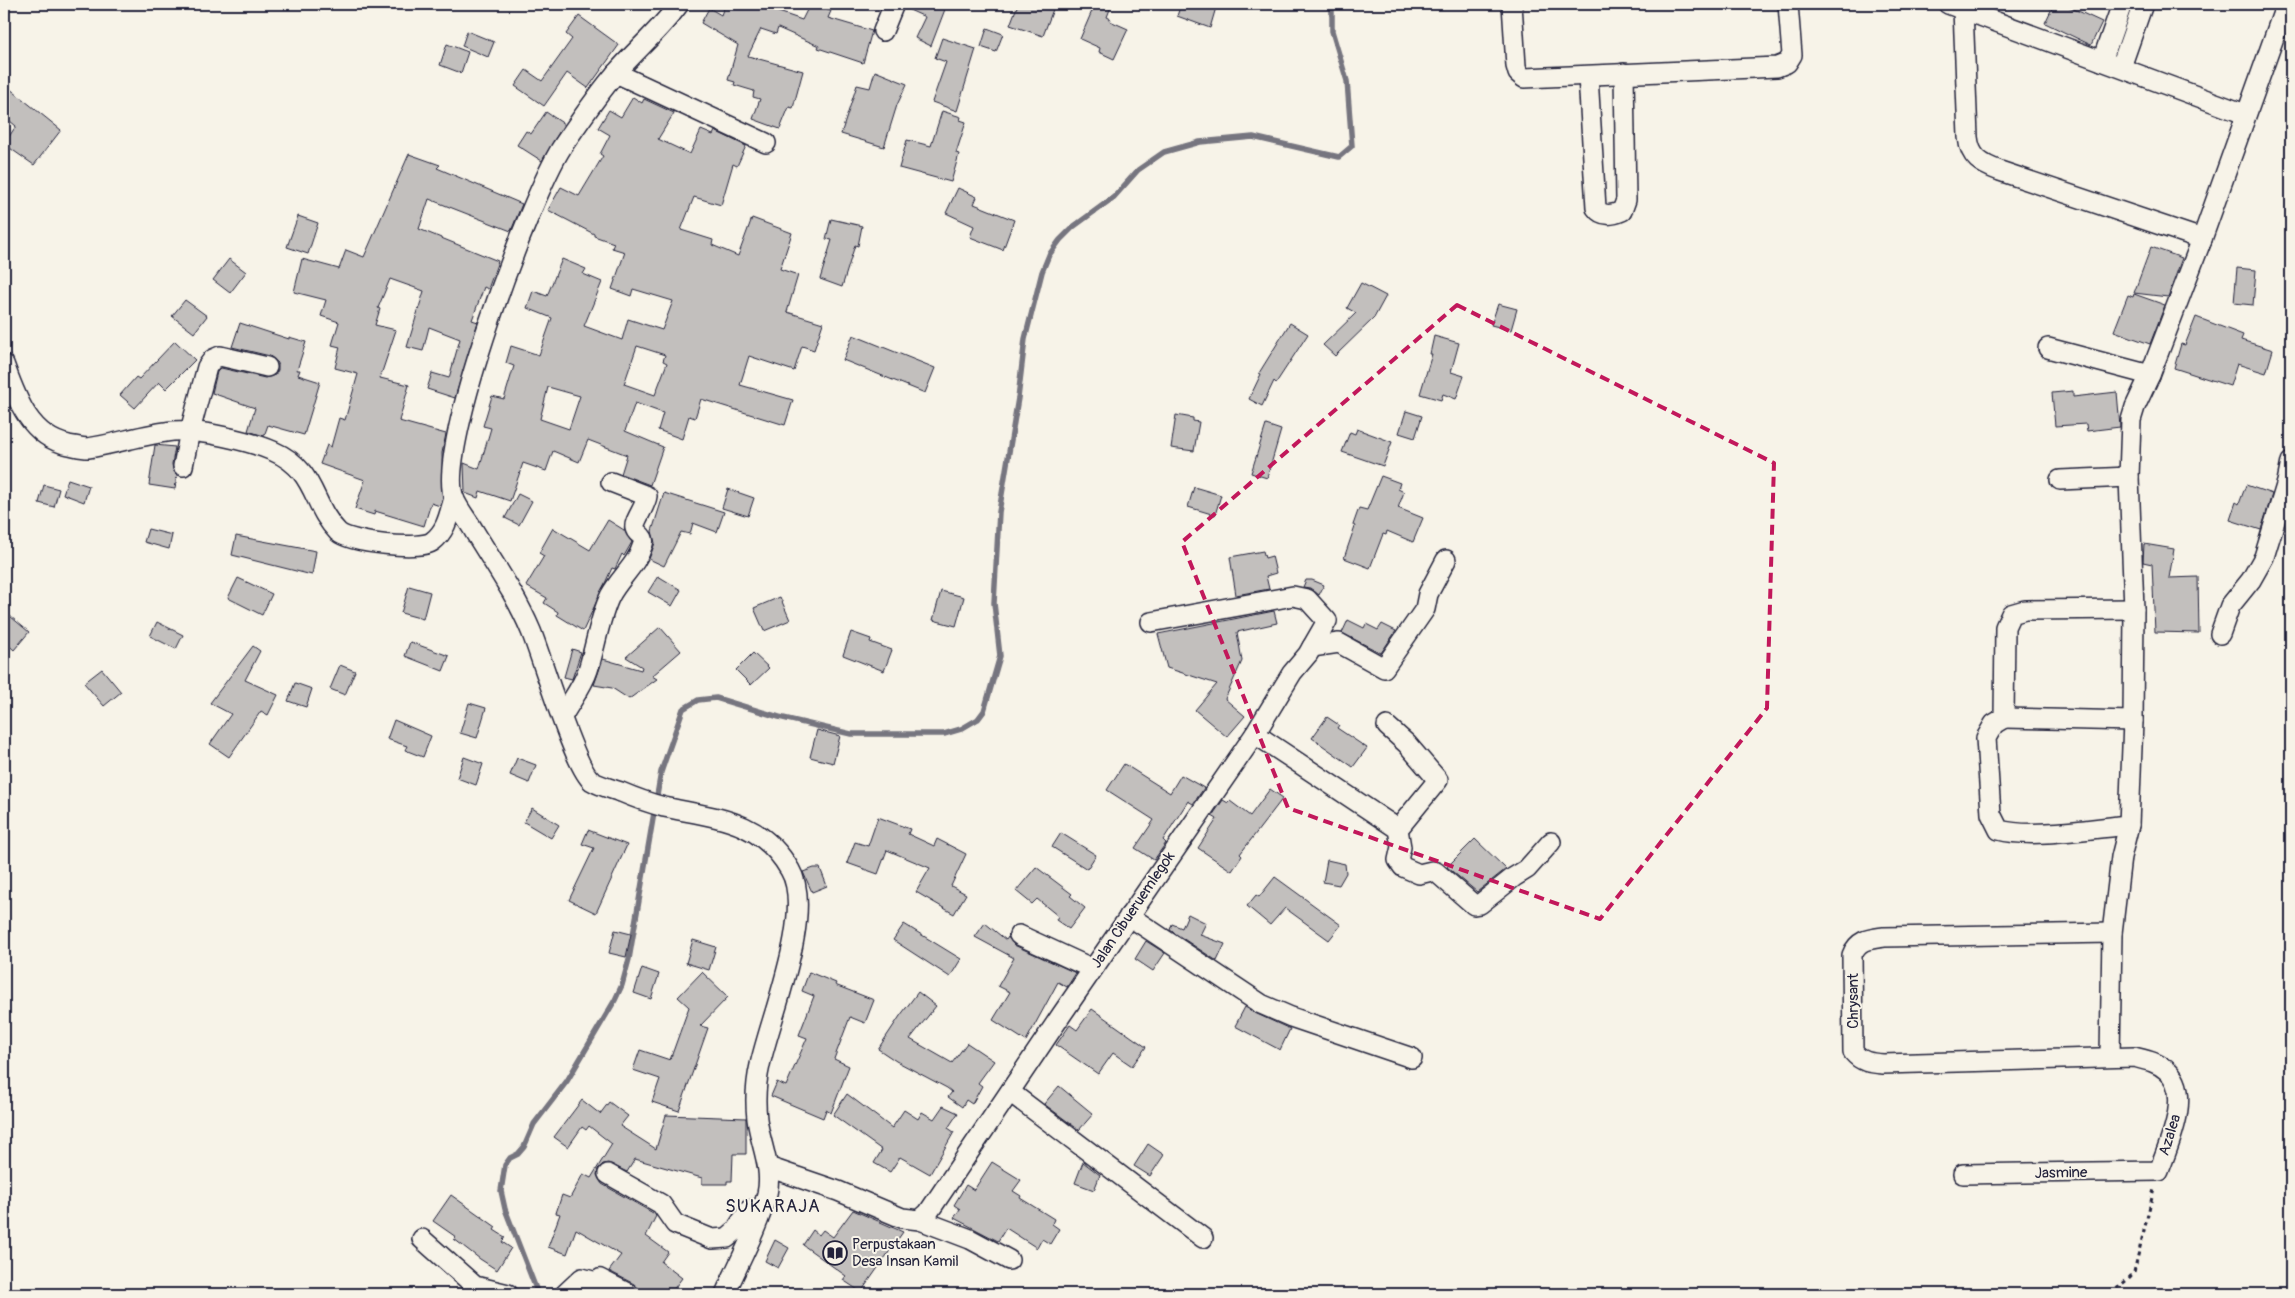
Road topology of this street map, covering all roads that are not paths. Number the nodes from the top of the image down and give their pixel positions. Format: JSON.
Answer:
{"nodes":[{"id":1,"x":679,"y":4,"type":"edge"},
{"id":2,"x":894,"y":4,"type":"edge"},
{"id":3,"x":1512,"y":4,"type":"edge"},
{"id":4,"x":1788,"y":4,"type":"edge"},
{"id":5,"x":2122,"y":4,"type":"edge"},
{"id":6,"x":2143,"y":4,"type":"edge"},
{"id":7,"x":2286,"y":4,"type":"edge"},
{"id":8,"x":1958,"y":5,"type":"edge"},
{"id":9,"x":883,"y":31,"type":"dead end"},
{"id":10,"x":2102,"y":61,"type":"junction"},
{"id":11,"x":2120,"y":67,"type":"junction"},
{"id":12,"x":616,"y":73,"type":"junction"},
{"id":13,"x":1624,"y":73,"type":"junction"},
{"id":14,"x":1588,"y":76,"type":"junction"},
{"id":15,"x":2245,"y":114,"type":"junction"},
{"id":16,"x":766,"y":143,"type":"dead end"},
{"id":17,"x":2202,"y":239,"type":"junction"},
{"id":18,"x":2048,"y":348,"type":"dead end"},
{"id":19,"x":4,"y":364,"type":"edge"},
{"id":20,"x":267,"y":367,"type":"dead end"},
{"id":21,"x":2150,"y":374,"type":"junction"},
{"id":22,"x":190,"y":431,"type":"junction"},
{"id":23,"x":2291,"y":462,"type":"edge"},
{"id":24,"x":183,"y":466,"type":"dead end"},
{"id":25,"x":2129,"y":477,"type":"junction"},
{"id":26,"x":2060,"y":480,"type":"dead end"},
{"id":27,"x":611,"y":482,"type":"dead end"},
{"id":28,"x":454,"y":498,"type":"junction"},
{"id":29,"x":1446,"y":560,"type":"dead end"},
{"id":30,"x":2134,"y":609,"type":"junction"},
{"id":31,"x":1151,"y":622,"type":"dead end"},
{"id":32,"x":2220,"y":634,"type":"dead end"},
{"id":33,"x":1312,"y":647,"type":"junction"},
{"id":34,"x":562,"y":717,"type":"junction"},
{"id":35,"x":2004,"y":718,"type":"junction"},
{"id":36,"x":2133,"y":721,"type":"junction"},
{"id":37,"x":1386,"y":726,"type":"dead end"},
{"id":38,"x":1255,"y":734,"type":"junction"},
{"id":39,"x":2129,"y":825,"type":"junction"},
{"id":40,"x":1398,"y":829,"type":"junction"},
{"id":41,"x":1551,"y":842,"type":"dead end"},
{"id":42,"x":1129,"y":916,"type":"junction"},
{"id":43,"x":2112,"y":932,"type":"junction"},
{"id":44,"x":1020,"y":935,"type":"dead end"},
{"id":45,"x":1093,"y":970,"type":"junction"},
{"id":46,"x":2110,"y":1057,"type":"junction"},
{"id":47,"x":1412,"y":1058,"type":"dead end"},
{"id":48,"x":1010,"y":1092,"type":"junction"},
{"id":49,"x":768,"y":1167,"type":"junction"},
{"id":50,"x":2159,"y":1171,"type":"joint"},
{"id":51,"x":608,"y":1174,"type":"dead end"},
{"id":52,"x":1963,"y":1174,"type":"dead end"},
{"id":53,"x":762,"y":1208,"type":"junction"},
{"id":54,"x":920,"y":1220,"type":"junction"},
{"id":55,"x":1203,"y":1238,"type":"dead end"},
{"id":56,"x":422,"y":1239,"type":"dead end"},
{"id":57,"x":1008,"y":1260,"type":"dead end"},
{"id":58,"x":508,"y":1294,"type":"edge"},
{"id":59,"x":565,"y":1294,"type":"edge"},
{"id":60,"x":629,"y":1294,"type":"edge"},
{"id":61,"x":725,"y":1294,"type":"edge"}],
"edges":[{"from":1,"to":12,"type":"street"},
{"from":2,"to":9,"type":"street"},
{"from":3,"to":14,"type":"street"},
{"from":4,"to":13,"type":"street"},
{"from":5,"to":10,"type":"street"},
{"from":6,"to":11,"type":"street"},
{"from":7,"to":15,"type":"street"},
{"from":8,"to":10,"type":"street"},
{"from":8,"to":17,"type":"street"},
{"from":10,"to":11,"type":"street"},
{"from":11,"to":15,"type":"street"},
{"from":12,"to":16,"type":"street"},
{"from":12,"to":28,"type":"street"},
{"from":13,"to":14,"type":"street"},
{"from":13,"to":14,"type":"street"},
{"from":15,"to":17,"type":"street"},
{"from":17,"to":21,"type":"street"},
{"from":18,"to":21,"type":"street"},
{"from":19,"to":22,"type":"street"},
{"from":20,"to":22,"type":"street"},
{"from":21,"to":25,"type":"street"},
{"from":22,"to":24,"type":"street"},
{"from":22,"to":28,"type":"street"},
{"from":23,"to":32,"type":"street"},
{"from":25,"to":26,"type":"street"},
{"from":25,"to":30,"type":"street"},
{"from":27,"to":34,"type":"street"},
{"from":28,"to":34,"type":"street"},
{"from":29,"to":33,"type":"street"},
{"from":30,"to":35,"type":"street"},
{"from":30,"to":36,"type":"street"},
{"from":31,"to":33,"type":"street","name":"Jalan Cibueruemlegok"},
{"from":33,"to":38,"type":"street","name":"Jalan Cibueruemlegok"},
{"from":34,"to":49,"type":"street"},
{"from":35,"to":36,"type":"street"},
{"from":35,"to":39,"type":"street"},
{"from":36,"to":39,"type":"street"},
{"from":37,"to":40,"type":"street"},
{"from":38,"to":40,"type":"street"},
{"from":38,"to":42,"type":"street","name":"Jalan Cibueruemlegok"},
{"from":39,"to":43,"type":"street"},
{"from":40,"to":41,"type":"street"},
{"from":42,"to":45,"type":"street","name":"Jalan Cibueruemlegok"},
{"from":42,"to":47,"type":"street"},
{"from":43,"to":46,"type":"street"},
{"from":43,"to":46,"type":"street","name":"Chrysant"},
{"from":44,"to":45,"type":"street"},
{"from":45,"to":48,"type":"street","name":"Jalan Cibueruemlegok"},
{"from":46,"to":50,"type":"street","name":"Azalea"},
{"from":48,"to":54,"type":"street","name":"Jalan Cibueruemlegok"},
{"from":48,"to":55,"type":"street"},
{"from":49,"to":53,"type":"street"},
{"from":49,"to":54,"type":"street"},
{"from":50,"to":52,"type":"street","name":"Jasmine"},
{"from":51,"to":53,"type":"street"},
{"from":53,"to":61,"type":"street"},
{"from":54,"to":57,"type":"street"},
{"from":56,"to":58,"type":"street"},
{"from":59,"to":60,"type":"street"}]}
